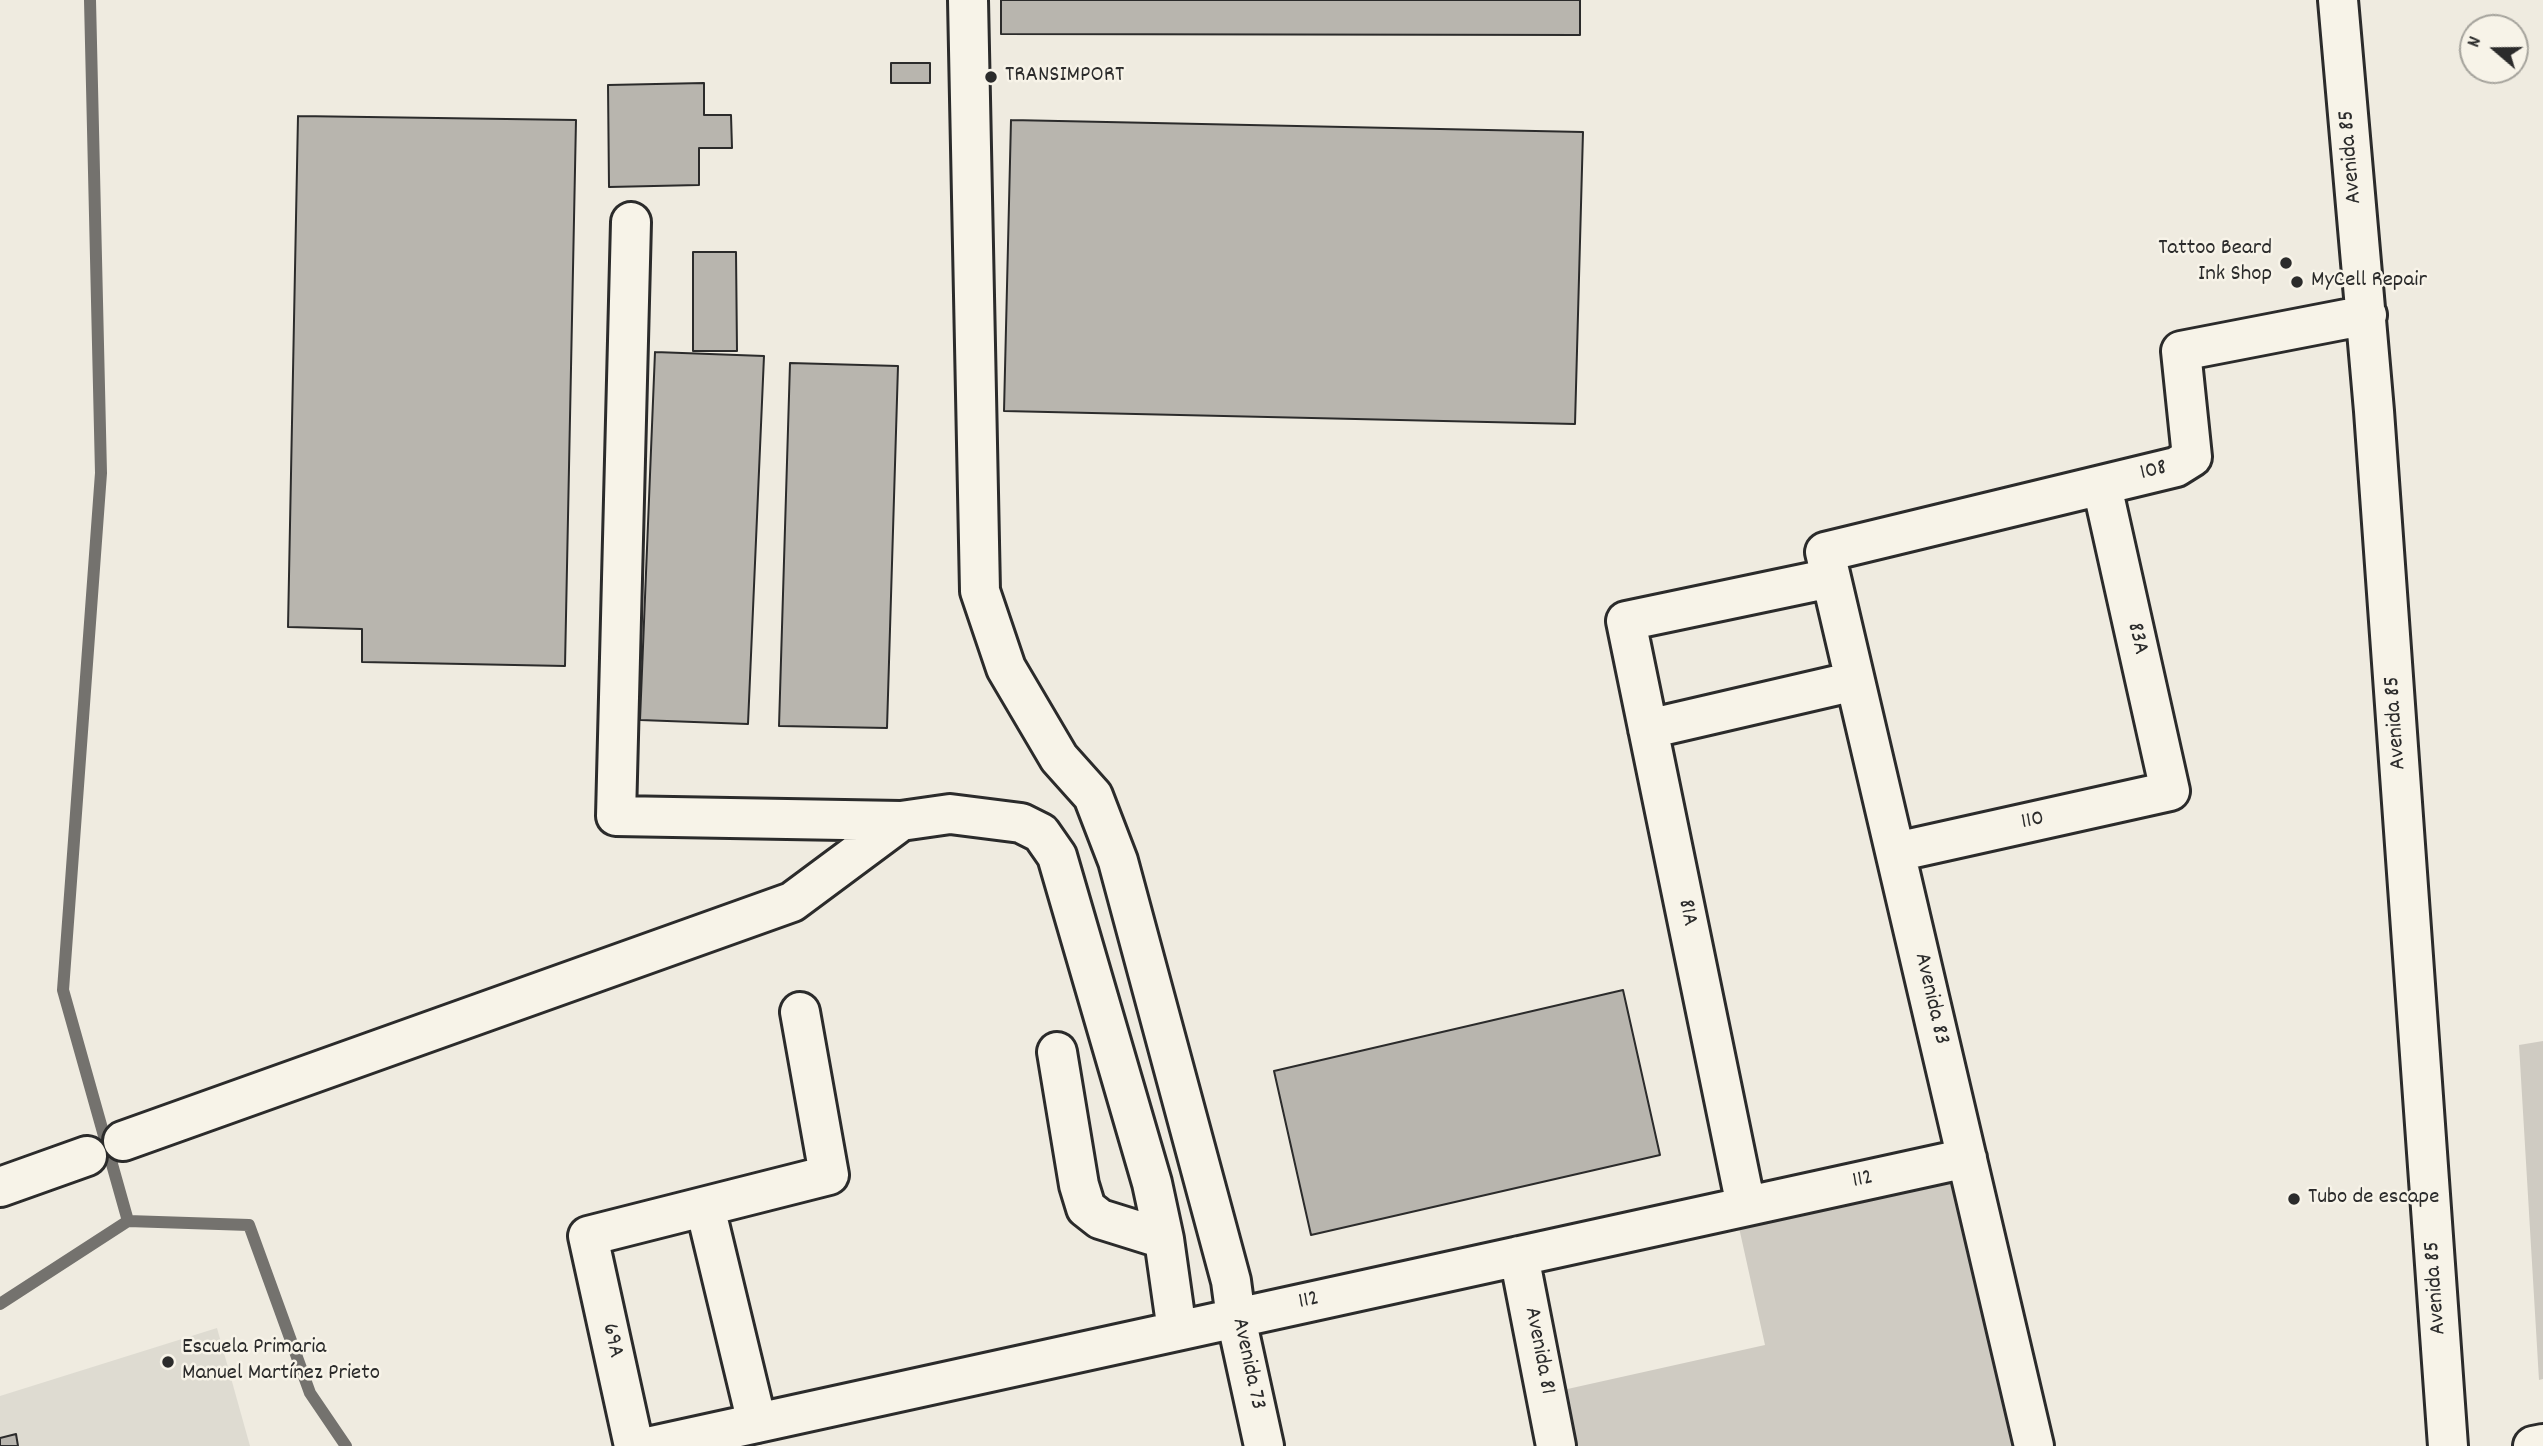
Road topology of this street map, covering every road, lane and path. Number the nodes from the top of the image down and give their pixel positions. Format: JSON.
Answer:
{"nodes":[{"id":1,"x":968,"y":0,"type":"edge"},
{"id":2,"x":2338,"y":0,"type":"edge"},
{"id":3,"x":631,"y":222,"type":"dead end"},
{"id":4,"x":2367,"y":315,"type":"junction"},
{"id":5,"x":2102,"y":486,"type":"junction"},
{"id":6,"x":1828,"y":565,"type":"junction"},
{"id":7,"x":1626,"y":621,"type":"joint"},
{"id":8,"x":1855,"y":681,"type":"junction"},
{"id":9,"x":1648,"y":729,"type":"junction"},
{"id":10,"x":2170,"y":791,"type":"joint"},
{"id":11,"x":901,"y":821,"type":"junction"},
{"id":12,"x":1896,"y":852,"type":"junction"},
{"id":13,"x":800,"y":1012,"type":"dead end"},
{"id":14,"x":1057,"y":1052,"type":"dead end"},
{"id":15,"x":123,"y":1141,"type":"dead end"},
{"id":16,"x":87,"y":1156,"type":"dead end"},
{"id":17,"x":1967,"y":1158,"type":"junction"},
{"id":18,"x":0,"y":1187,"type":"edge"},
{"id":19,"x":1746,"y":1206,"type":"junction"},
{"id":20,"x":705,"y":1207,"type":"junction"},
{"id":21,"x":1164,"y":1239,"type":"junction"},
{"id":22,"x":1519,"y":1256,"type":"junction"},
{"id":23,"x":1236,"y":1318,"type":"junction"},
{"id":24,"x":1177,"y":1331,"type":"junction"},
{"id":25,"x":757,"y":1423,"type":"junction"},
{"id":26,"x":2543,"y":1444,"type":"edge"},
{"id":27,"x":634,"y":1446,"type":"edge"},
{"id":28,"x":652,"y":1446,"type":"edge"},
{"id":29,"x":1264,"y":1446,"type":"edge"},
{"id":30,"x":1556,"y":1446,"type":"edge"},
{"id":31,"x":2034,"y":1446,"type":"edge"},
{"id":32,"x":2448,"y":1446,"type":"edge"},
{"id":33,"x":2533,"y":1446,"type":"edge"}],
"edges":[{"from":1,"to":23,"type":"street","name":"Avenida 73"},
{"from":2,"to":4,"type":"street","name":"Avenida 85"},
{"from":3,"to":11,"type":"street"},
{"from":4,"to":5,"type":"street","name":"108"},
{"from":4,"to":32,"type":"street","name":"Avenida 85"},
{"from":5,"to":6,"type":"street","name":"108"},
{"from":5,"to":10,"type":"street","name":"83A"},
{"from":6,"to":7,"type":"street","name":"108"},
{"from":6,"to":8,"type":"street","name":"Avenida 83"},
{"from":7,"to":9,"type":"street","name":"81A"},
{"from":8,"to":9,"type":"street"},
{"from":8,"to":12,"type":"street","name":"Avenida 83"},
{"from":9,"to":19,"type":"street","name":"81A"},
{"from":10,"to":12,"type":"street","name":"110"},
{"from":11,"to":15,"type":"street"},
{"from":11,"to":21,"type":"street"},
{"from":12,"to":17,"type":"street","name":"Avenida 83"},
{"from":13,"to":20,"type":"street"},
{"from":14,"to":21,"type":"street"},
{"from":16,"to":18,"type":"street"},
{"from":17,"to":19,"type":"street","name":"112"},
{"from":17,"to":31,"type":"street","name":"Avenida 83"},
{"from":19,"to":22,"type":"street","name":"112"},
{"from":20,"to":25,"type":"street"},
{"from":20,"to":27,"type":"street","name":"69A"},
{"from":21,"to":24,"type":"street"},
{"from":22,"to":23,"type":"street","name":"112"},
{"from":22,"to":30,"type":"street","name":"Avenida 81"},
{"from":23,"to":24,"type":"street","name":"112"},
{"from":23,"to":29,"type":"street","name":"Avenida 73"},
{"from":24,"to":25,"type":"street","name":"112"},
{"from":25,"to":28,"type":"street","name":"112"},
{"from":26,"to":33,"type":"street"}]}
